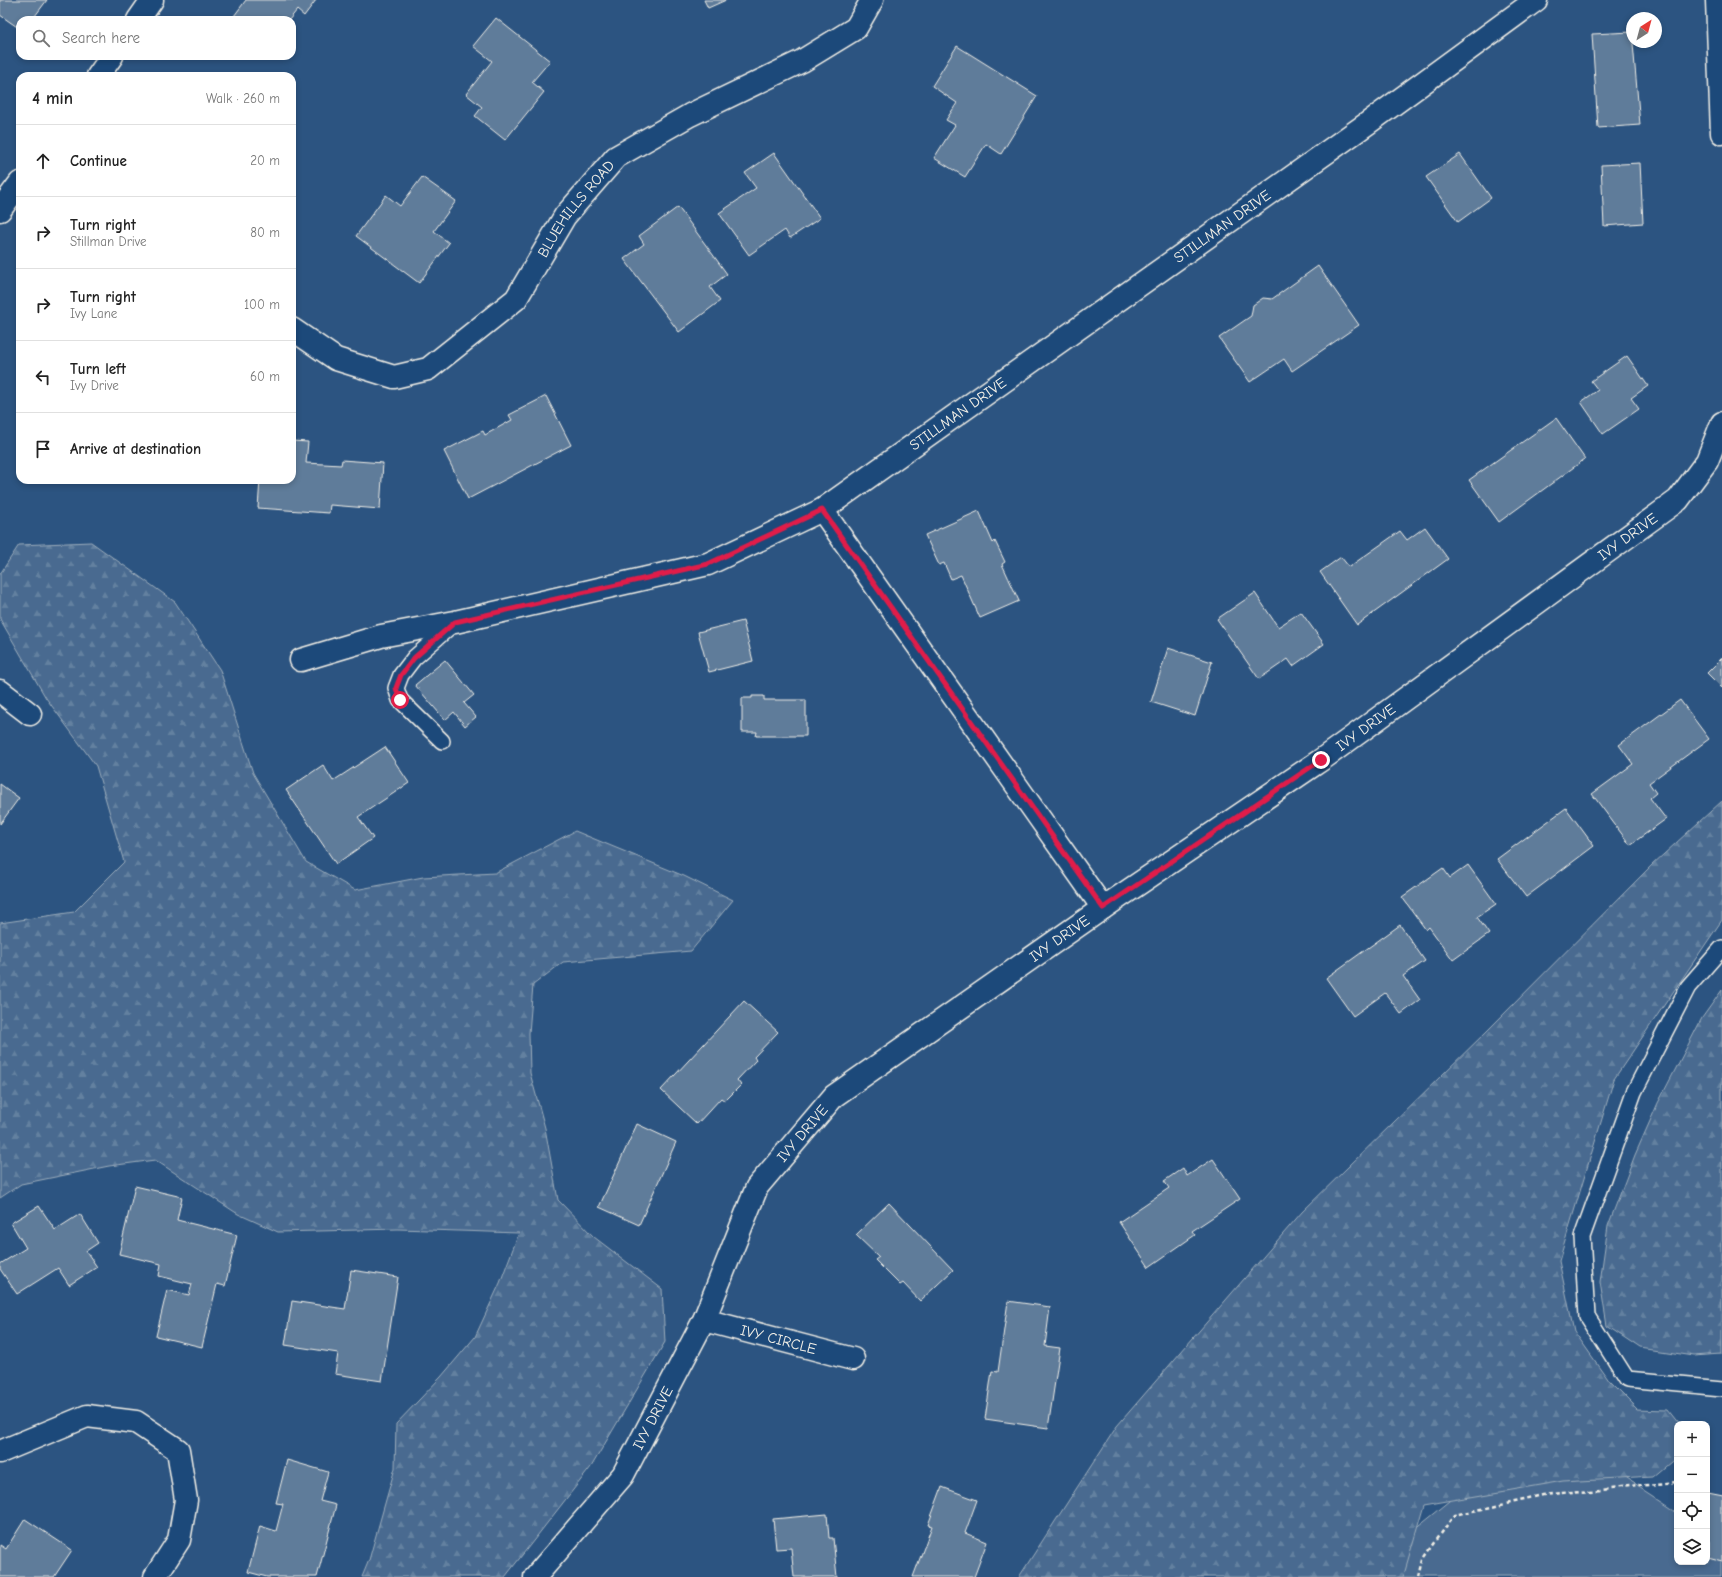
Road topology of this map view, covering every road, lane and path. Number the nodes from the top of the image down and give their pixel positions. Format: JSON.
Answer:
{"nodes":[{"id":1,"x":152,"y":0,"type":"edge"},
{"id":2,"x":872,"y":0,"type":"edge"},
{"id":3,"x":1536,"y":0,"type":"edge"},
{"id":4,"x":1717,"y":0,"type":"edge"},
{"id":5,"x":141,"y":16,"type":"edge"},
{"id":6,"x":109,"y":60,"type":"edge"},
{"id":7,"x":101,"y":72,"type":"edge"},
{"id":8,"x":1722,"y":133,"type":"edge"},
{"id":9,"x":16,"y":188,"type":"edge"},
{"id":10,"x":0,"y":210,"type":"edge"},
{"id":11,"x":296,"y":332,"type":"edge"},
{"id":12,"x":1722,"y":423,"type":"edge"},
{"id":13,"x":822,"y":510,"type":"junction"},
{"id":14,"x":455,"y":622,"type":"junction"},
{"id":15,"x":301,"y":660,"type":"dead end"},
{"id":16,"x":0,"y":691,"type":"edge"},
{"id":17,"x":30,"y":714,"type":"dead end"},
{"id":18,"x":442,"y":741,"type":"dead end"},
{"id":19,"x":1103,"y":908,"type":"junction"},
{"id":20,"x":1722,"y":948,"type":"edge"},
{"id":21,"x":704,"y":1320,"type":"junction"},
{"id":22,"x":853,"y":1359,"type":"dead end"},
{"id":23,"x":1722,"y":1388,"type":"edge"},
{"id":24,"x":0,"y":1452,"type":"edge"},
{"id":25,"x":1674,"y":1482,"type":"edge"},
{"id":26,"x":155,"y":1577,"type":"edge"},
{"id":27,"x":535,"y":1577,"type":"edge"},
{"id":28,"x":1418,"y":1577,"type":"edge"}],
"edges":[{"from":1,"to":5,"type":"street"},
{"from":2,"to":11,"type":"street","name":"BLUEHILLS ROAD"},
{"from":3,"to":13,"type":"street","name":"STILLMAN DRIVE"},
{"from":4,"to":8,"type":"street"},
{"from":6,"to":7,"type":"street"},
{"from":9,"to":10,"type":"street"},
{"from":12,"to":19,"type":"street","name":"IVY DRIVE"},
{"from":13,"to":14,"type":"street","name":"STILLMAN DRIVE"},
{"from":13,"to":19,"type":"street"},
{"from":14,"to":15,"type":"street","name":"STILLMAN DRIVE"},
{"from":14,"to":18,"type":"lane"},
{"from":16,"to":17,"type":"street"},
{"from":19,"to":21,"type":"street","name":"IVY DRIVE"},
{"from":20,"to":23,"type":"lane"},
{"from":21,"to":22,"type":"street","name":"IVY CIRCLE"},
{"from":21,"to":27,"type":"street","name":"IVY DRIVE"},
{"from":24,"to":26,"type":"street"},
{"from":25,"to":28,"type":"path"}]}
